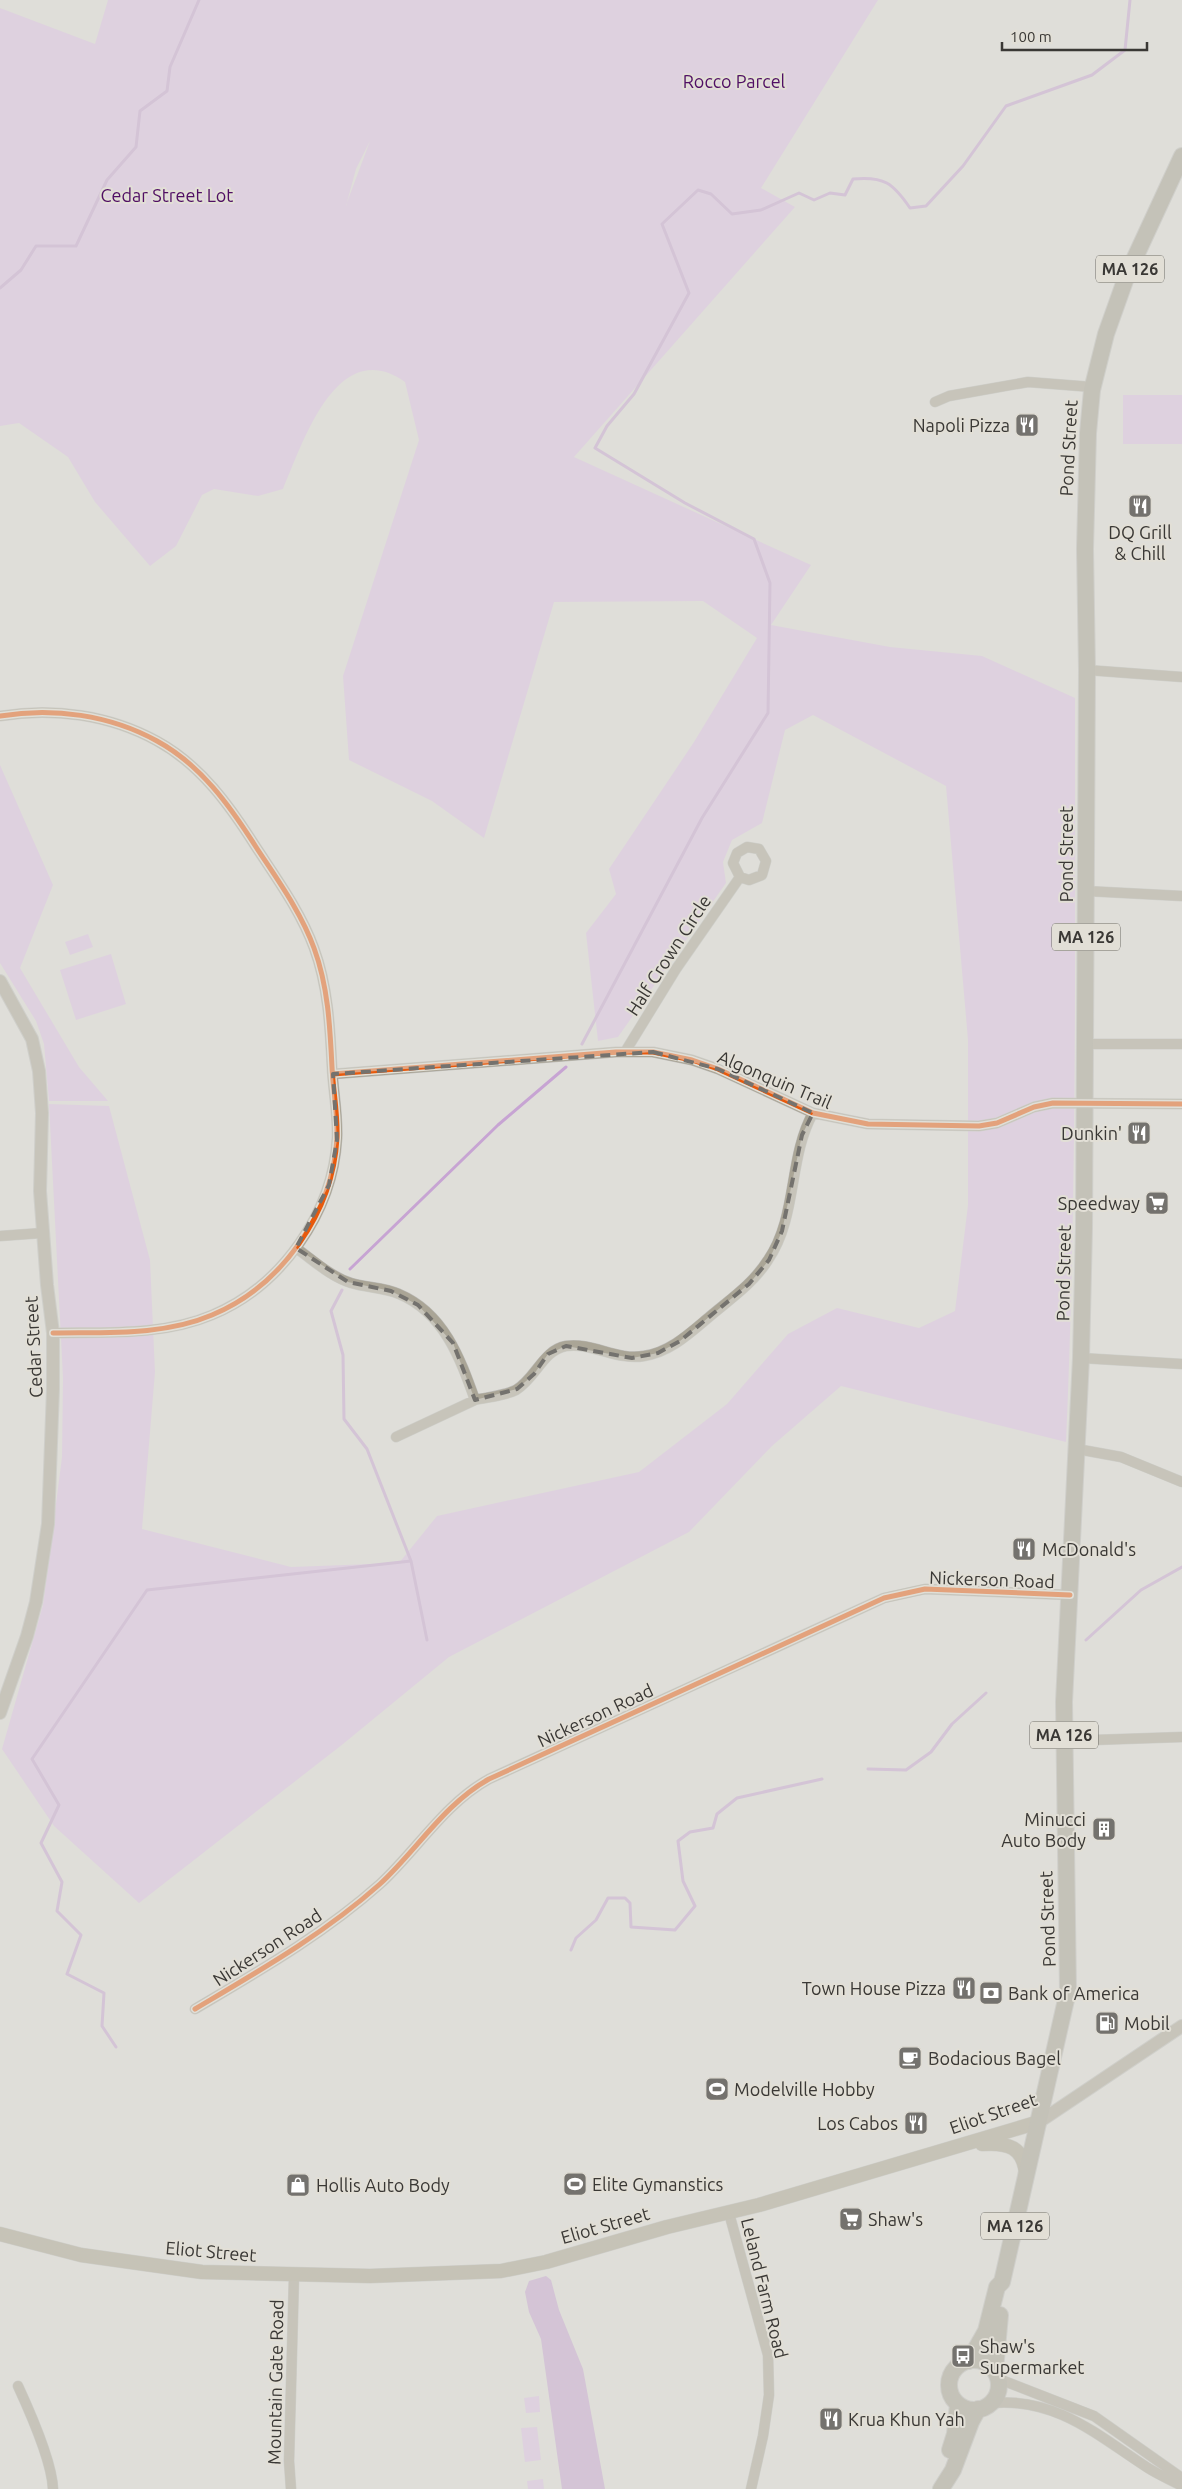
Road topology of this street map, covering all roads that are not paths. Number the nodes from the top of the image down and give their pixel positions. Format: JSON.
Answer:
{"nodes":[{"id":1,"x":1182,"y":156,"type":"edge"},
{"id":2,"x":1092,"y":387,"type":"junction"},
{"id":3,"x":936,"y":402,"type":"dead end"},
{"id":4,"x":1087,"y":670,"type":"junction"},
{"id":5,"x":1182,"y":677,"type":"edge"},
{"id":6,"x":0,"y":716,"type":"edge"},
{"id":7,"x":740,"y":877,"type":"dead end"},
{"id":8,"x":1086,"y":891,"type":"junction"},
{"id":9,"x":1182,"y":896,"type":"edge"},
{"id":10,"x":0,"y":981,"type":"edge"},
{"id":11,"x":1086,"y":1044,"type":"junction"},
{"id":12,"x":1182,"y":1044,"type":"edge"},
{"id":13,"x":625,"y":1052,"type":"junction"},
{"id":14,"x":332,"y":1074,"type":"junction"},
{"id":15,"x":1085,"y":1102,"type":"junction"},
{"id":16,"x":1181,"y":1105,"type":"edge"},
{"id":17,"x":813,"y":1112,"type":"junction"},
{"id":18,"x":42,"y":1233,"type":"junction"},
{"id":19,"x":0,"y":1236,"type":"edge"},
{"id":20,"x":296,"y":1248,"type":"junction"},
{"id":21,"x":53,"y":1332,"type":"junction"},
{"id":22,"x":1081,"y":1358,"type":"junction"},
{"id":23,"x":1182,"y":1364,"type":"edge"},
{"id":24,"x":475,"y":1400,"type":"junction"},
{"id":25,"x":396,"y":1437,"type":"dead end"},
{"id":26,"x":1077,"y":1449,"type":"junction"},
{"id":27,"x":1182,"y":1482,"type":"edge"},
{"id":28,"x":1070,"y":1595,"type":"junction"},
{"id":29,"x":0,"y":1713,"type":"edge"},
{"id":30,"x":1182,"y":1737,"type":"edge"},
{"id":31,"x":1064,"y":1741,"type":"junction"},
{"id":32,"x":195,"y":2010,"type":"dead end"},
{"id":33,"x":1182,"y":2026,"type":"edge"},
{"id":34,"x":1039,"y":2122,"type":"junction"},
{"id":35,"x":967,"y":2143,"type":"junction"},
{"id":36,"x":1026,"y":2177,"type":"junction"},
{"id":37,"x":729,"y":2213,"type":"junction"},
{"id":38,"x":0,"y":2234,"type":"edge"},
{"id":39,"x":294,"y":2276,"type":"junction"},
{"id":40,"x":1002,"y":2282,"type":"junction"},
{"id":41,"x":969,"y":2361,"type":"junction"},
{"id":42,"x":997,"y":2375,"type":"junction"},
{"id":43,"x":18,"y":2386,"type":"dead end"},
{"id":44,"x":1036,"y":2394,"type":"junction"},
{"id":45,"x":958,"y":2404,"type":"junction"},
{"id":46,"x":985,"y":2406,"type":"junction"},
{"id":47,"x":1037,"y":2406,"type":"junction"},
{"id":48,"x":1182,"y":2478,"type":"edge"},
{"id":49,"x":1182,"y":2486,"type":"edge"},
{"id":50,"x":53,"y":2489,"type":"edge"},
{"id":51,"x":291,"y":2489,"type":"edge"},
{"id":52,"x":750,"y":2489,"type":"edge"},
{"id":53,"x":941,"y":2489,"type":"edge"}],
"edges":[{"from":1,"to":2,"type":"main road","name":"Pond Street","number":"MA 126"},
{"from":2,"to":3,"type":"street"},
{"from":2,"to":4,"type":"main road","name":"Pond Street","number":"MA 126"},
{"from":4,"to":5,"type":"street"},
{"from":4,"to":8,"type":"main road","name":"Pond Street","number":"MA 126"},
{"from":6,"to":14,"type":"street"},
{"from":7,"to":13,"type":"street","name":"Half Crown Circle"},
{"from":8,"to":9,"type":"street"},
{"from":8,"to":11,"type":"main road","name":"Pond Street","number":"MA 126"},
{"from":10,"to":18,"type":"street","name":"Cedar Street"},
{"from":11,"to":12,"type":"street"},
{"from":11,"to":15,"type":"main road","name":"Pond Street","number":"MA 126"},
{"from":13,"to":14,"type":"street","name":"Algonquin Trail"},
{"from":13,"to":17,"type":"street","name":"Algonquin Trail"},
{"from":14,"to":20,"type":"street"},
{"from":15,"to":16,"type":"street","name":"Algonquin Trail"},
{"from":15,"to":17,"type":"street","name":"Algonquin Trail"},
{"from":15,"to":22,"type":"main road","name":"Pond Street","number":"MA 126"},
{"from":17,"to":24,"type":"street"},
{"from":18,"to":19,"type":"street"},
{"from":18,"to":21,"type":"street","name":"Cedar Street"},
{"from":20,"to":21,"type":"street"},
{"from":20,"to":24,"type":"street"},
{"from":21,"to":29,"type":"street","name":"Cedar Street"},
{"from":22,"to":23,"type":"street"},
{"from":22,"to":26,"type":"main road","name":"Pond Street","number":"MA 126"},
{"from":24,"to":25,"type":"street"},
{"from":26,"to":27,"type":"street"},
{"from":26,"to":28,"type":"main road","name":"Pond Street","number":"MA 126"},
{"from":28,"to":31,"type":"main road","name":"Pond Street","number":"MA 126"},
{"from":28,"to":32,"type":"street","name":"Nickerson Road"},
{"from":30,"to":31,"type":"street"},
{"from":31,"to":34,"type":"main road","name":"Pond Street","number":"MA 126"},
{"from":33,"to":34,"type":"street","name":"Eliot Street"},
{"from":34,"to":35,"type":"main road","name":"Eliot Street"},
{"from":34,"to":36,"type":"main road","name":"Pond Street","number":"MA 126"},
{"from":35,"to":36,"type":"main road"},
{"from":35,"to":37,"type":"main road","name":"Eliot Street"},
{"from":36,"to":40,"type":"main road","name":"Pond Street","number":"MA 126"},
{"from":37,"to":39,"type":"main road","name":"Eliot Street"},
{"from":37,"to":52,"type":"street","name":"Leland Farm Road"},
{"from":38,"to":39,"type":"main road","name":"Eliot Street"},
{"from":39,"to":51,"type":"street","name":"Mountain Gate Road"},
{"from":40,"to":41,"type":"main road","name":"Pond Street","number":"MA 126"},
{"from":40,"to":42,"type":"main road","name":"Pond Street","number":"MA 126"},
{"from":41,"to":42,"type":"main road"},
{"from":41,"to":45,"type":"main road","number":"MA 126"},
{"from":42,"to":44,"type":"street"},
{"from":42,"to":46,"type":"main road","number":"MA 126"},
{"from":43,"to":50,"type":"street"},
{"from":44,"to":47,"type":"street"},
{"from":44,"to":48,"type":"street"},
{"from":45,"to":46,"type":"main road"},
{"from":45,"to":53,"type":"main road","number":"MA 126"},
{"from":46,"to":47,"type":"street"},
{"from":46,"to":53,"type":"main road","number":"MA 126"},
{"from":47,"to":49,"type":"street"}]}
